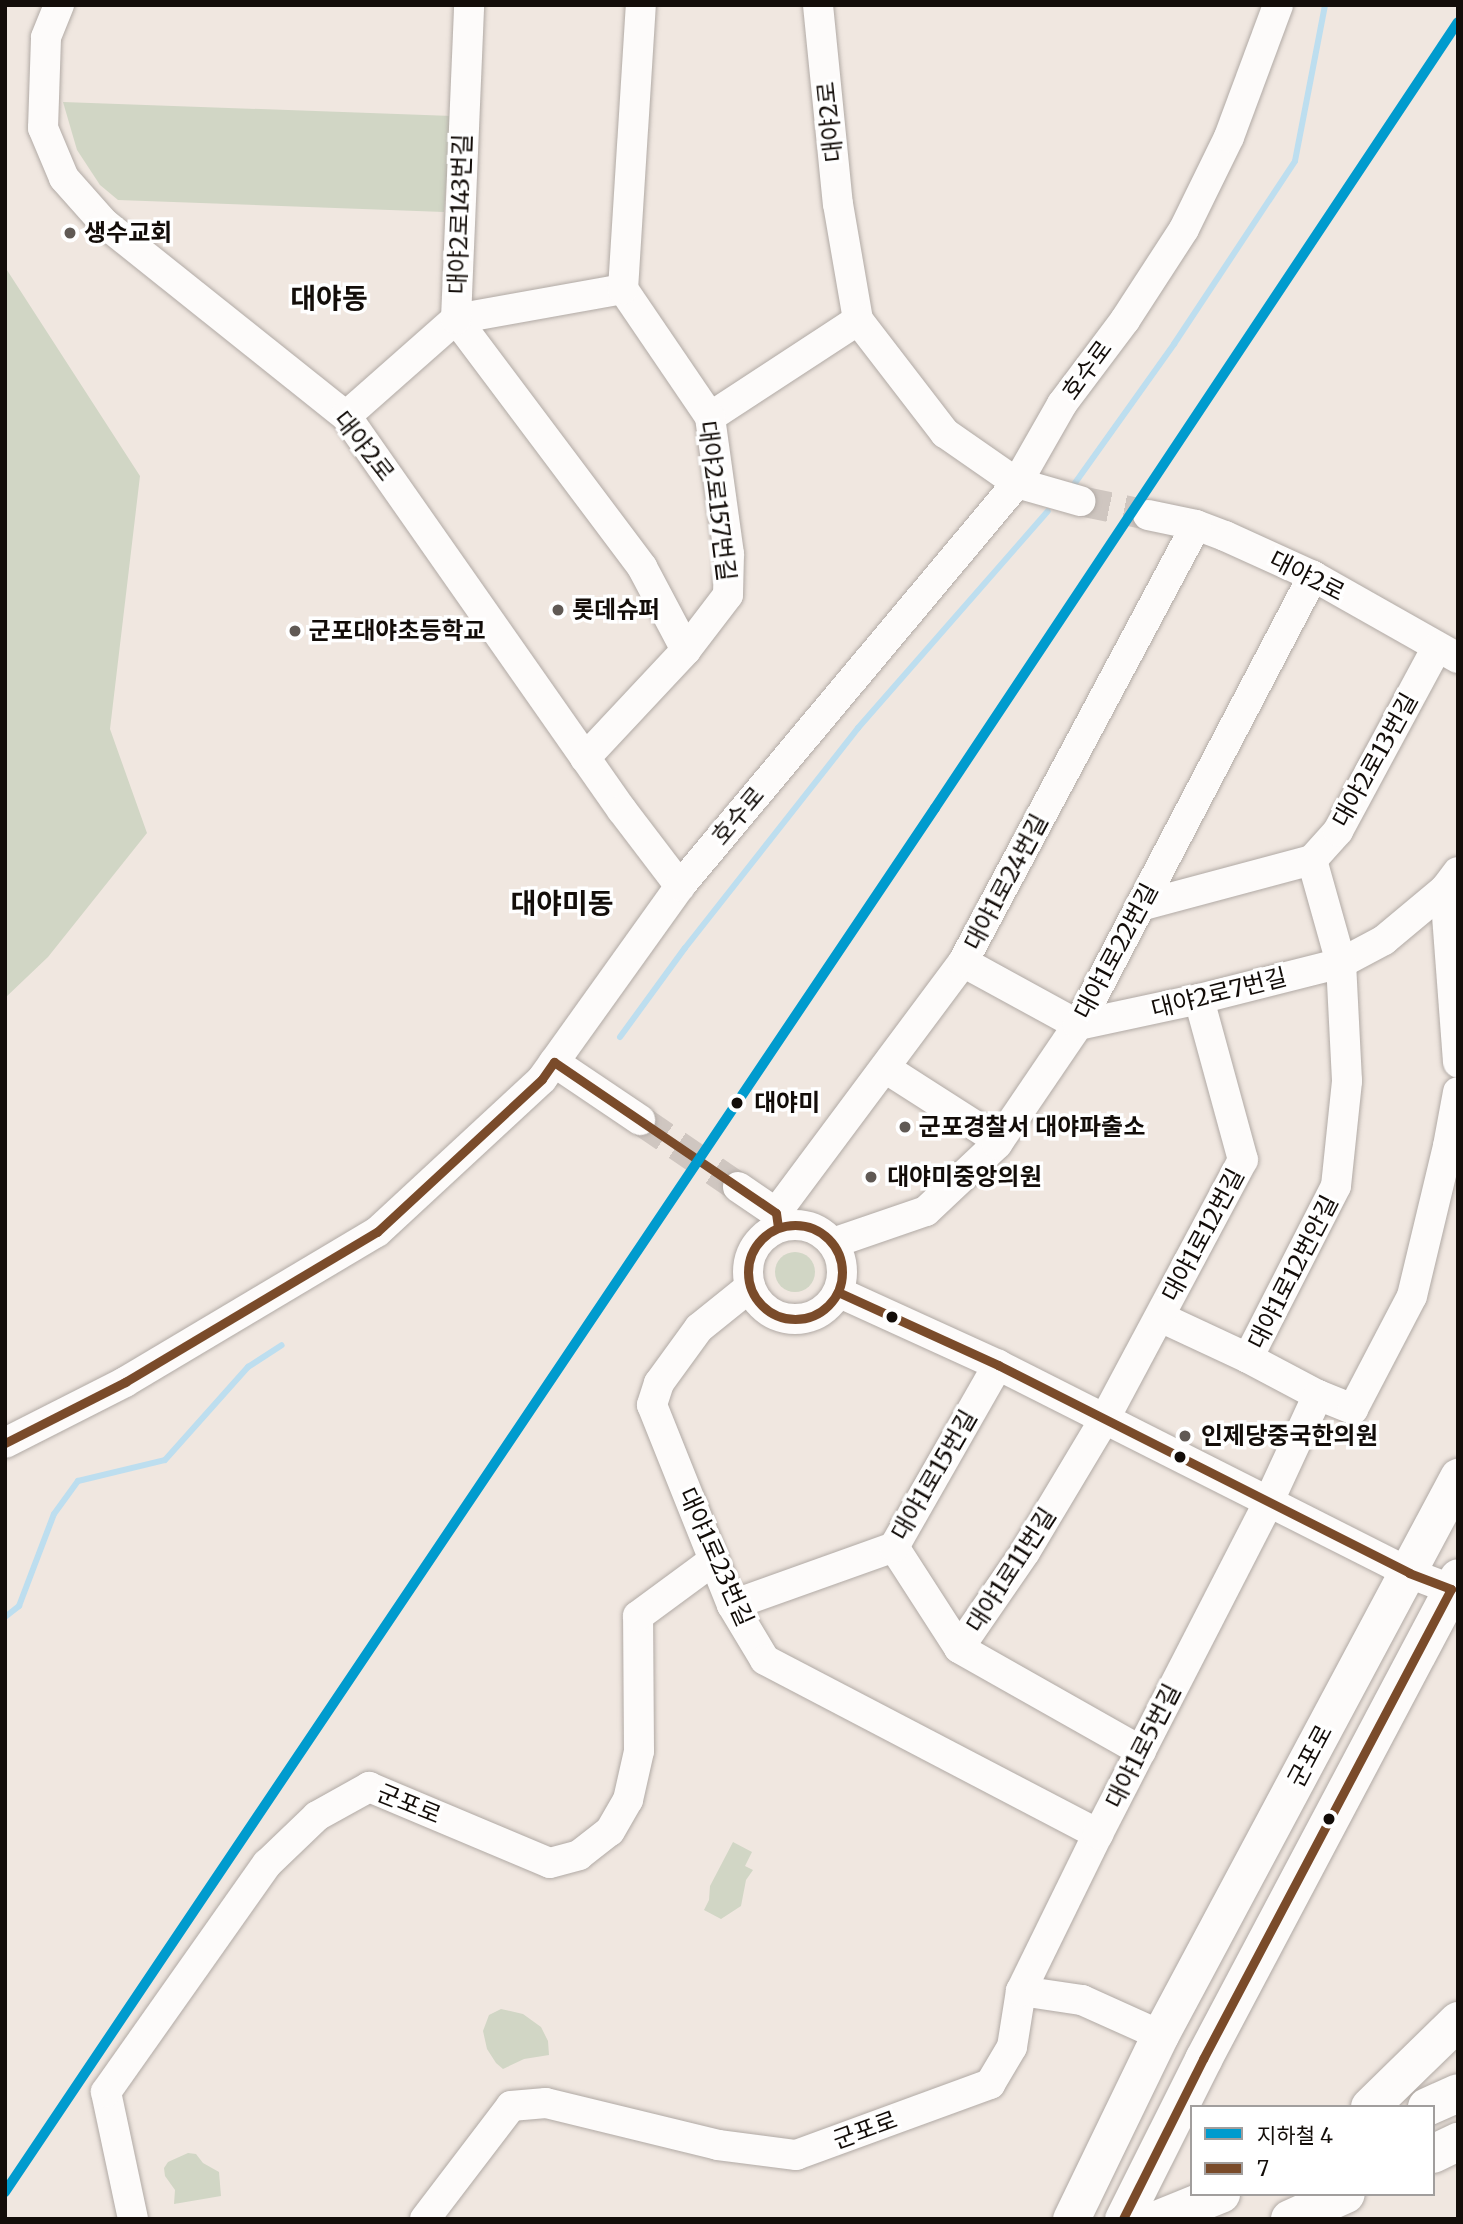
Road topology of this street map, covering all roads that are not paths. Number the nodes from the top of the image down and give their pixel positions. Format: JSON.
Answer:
{"nodes":[{"id":1,"x":59,"y":5,"type":"edge"},
{"id":2,"x":469,"y":5,"type":"edge"},
{"id":3,"x":641,"y":5,"type":"edge"},
{"id":4,"x":818,"y":5,"type":"edge"},
{"id":5,"x":1278,"y":5,"type":"edge"},
{"id":6,"x":623,"y":289,"type":"junction"},
{"id":7,"x":456,"y":319,"type":"junction"},
{"id":8,"x":858,"y":320,"type":"junction"},
{"id":9,"x":346,"y":416,"type":"junction"},
{"id":10,"x":710,"y":417,"type":"junction"},
{"id":11,"x":1017,"y":483,"type":"junction"},
{"id":12,"x":1080,"y":502,"type":"tunnel mouth"},
{"id":13,"x":1148,"y":515,"type":"tunnel mouth"},
{"id":14,"x":1196,"y":525,"type":"junction"},
{"id":15,"x":1313,"y":576,"type":"junction"},
{"id":16,"x":686,"y":650,"type":"junction"},
{"id":17,"x":1447,"y":652,"type":"edge"},
{"id":18,"x":585,"y":758,"type":"junction"},
{"id":19,"x":1312,"y":860,"type":"junction"},
{"id":20,"x":1452,"y":881,"type":"edge"},
{"id":21,"x":680,"y":886,"type":"junction"},
{"id":22,"x":1140,"y":906,"type":"junction"},
{"id":23,"x":963,"y":961,"type":"junction"},
{"id":24,"x":1340,"y":962,"type":"junction"},
{"id":25,"x":1199,"y":999,"type":"junction"},
{"id":26,"x":1078,"y":1025,"type":"junction"},
{"id":27,"x":554,"y":1062,"type":"junction"},
{"id":28,"x":1458,"y":1063,"type":"edge"},
{"id":29,"x":885,"y":1068,"type":"junction"},
{"id":30,"x":1458,"y":1092,"type":"edge"},
{"id":31,"x":640,"y":1120,"type":"tunnel mouth"},
{"id":32,"x":999,"y":1141,"type":"junction"},
{"id":33,"x":1453,"y":1148,"type":"edge"},
{"id":34,"x":738,"y":1187,"type":"tunnel mouth"},
{"id":35,"x":777,"y":1220,"type":"junction"},
{"id":36,"x":833,"y":1243,"type":"junction"},
{"id":37,"x":750,"y":1287,"type":"junction"},
{"id":38,"x":838,"y":1292,"type":"junction"},
{"id":39,"x":1160,"y":1317,"type":"junction"},
{"id":40,"x":1248,"y":1358,"type":"junction"},
{"id":41,"x":998,"y":1366,"type":"junction"},
{"id":42,"x":1318,"y":1395,"type":"junction"},
{"id":43,"x":1104,"y":1420,"type":"junction"},
{"id":44,"x":5,"y":1443,"type":"edge"},
{"id":45,"x":1458,"y":1476,"type":"edge"},
{"id":46,"x":1268,"y":1503,"type":"junction"},
{"id":47,"x":894,"y":1547,"type":"junction"},
{"id":48,"x":714,"y":1560,"type":"junction"},
{"id":49,"x":1409,"y":1573,"type":"junction"},
{"id":50,"x":1455,"y":1583,"type":"edge"},
{"id":51,"x":732,"y":1605,"type":"junction"},
{"id":52,"x":959,"y":1648,"type":"junction"},
{"id":53,"x":1141,"y":1751,"type":"junction"},
{"id":54,"x":1097,"y":1834,"type":"junction"},
{"id":55,"x":1021,"y":1991,"type":"junction"},
{"id":56,"x":1458,"y":2021,"type":"edge"},
{"id":57,"x":1160,"y":2035,"type":"junction"},
{"id":58,"x":1458,"y":2093,"type":"edge"},
{"id":59,"x":1372,"y":2105,"type":"edge"},
{"id":60,"x":1431,"y":2105,"type":"edge"},
{"id":61,"x":1458,"y":2142,"type":"edge"},
{"id":62,"x":1435,"y":2153,"type":"edge"},
{"id":63,"x":1216,"y":2196,"type":"edge"},
{"id":64,"x":133,"y":2219,"type":"edge"},
{"id":65,"x":425,"y":2219,"type":"edge"},
{"id":66,"x":1071,"y":2219,"type":"edge"},
{"id":67,"x":1123,"y":2219,"type":"edge"},
{"id":68,"x":1159,"y":2219,"type":"edge"}],
"edges":[{"from":1,"to":9,"type":"street","name":"대야2로"},
{"from":2,"to":7,"type":"street","name":"대야2로143번길"},
{"from":3,"to":6,"type":"street"},
{"from":4,"to":8,"type":"street","name":"대야2로"},
{"from":5,"to":11,"type":"street","name":"호수로"},
{"from":6,"to":7,"type":"street"},
{"from":6,"to":10,"type":"street","name":"대야2로157번길"},
{"from":7,"to":9,"type":"street","name":"대야2로143번길"},
{"from":7,"to":16,"type":"street"},
{"from":8,"to":10,"type":"street"},
{"from":8,"to":11,"type":"street","name":"대야2로"},
{"from":9,"to":18,"type":"street","name":"대야2로"},
{"from":10,"to":16,"type":"street","name":"대야2로157번길"},
{"from":11,"to":12,"type":"street","name":"대야2로"},
{"from":11,"to":21,"type":"street","name":"호수로"},
{"from":13,"to":14,"type":"street","name":"대야2로"},
{"from":14,"to":15,"type":"street","name":"대야2로"},
{"from":14,"to":23,"type":"street","name":"대야1로24번길"},
{"from":15,"to":17,"type":"street","name":"대야2로"},
{"from":15,"to":22,"type":"street","name":"대야1로22번길"},
{"from":16,"to":18,"type":"street","name":"대야2로157번길"},
{"from":17,"to":19,"type":"street","name":"대야2로13번길"},
{"from":18,"to":21,"type":"street","name":"대야2로"},
{"from":19,"to":22,"type":"street"},
{"from":19,"to":24,"type":"street","name":"대야1로12번안길"},
{"from":20,"to":24,"type":"street","name":"대야2로7번길"},
{"from":20,"to":28,"type":"street"},
{"from":21,"to":27,"type":"street","name":"호수로"},
{"from":22,"to":26,"type":"street","name":"대야1로22번길"},
{"from":23,"to":26,"type":"street"},
{"from":23,"to":29,"type":"street","name":"대야1로24번길"},
{"from":24,"to":25,"type":"street","name":"대야2로7번길"},
{"from":24,"to":40,"type":"street","name":"대야1로12번안길"},
{"from":25,"to":26,"type":"street","name":"대야2로7번길"},
{"from":25,"to":39,"type":"street","name":"대야1로12번길"},
{"from":26,"to":32,"type":"street","name":"대야1로22번길"},
{"from":27,"to":31,"type":"street"},
{"from":27,"to":44,"type":"street","name":"호수로"},
{"from":29,"to":32,"type":"street"},
{"from":29,"to":35,"type":"street","name":"대야1로24번길"},
{"from":30,"to":33,"type":"street"},
{"from":32,"to":36,"type":"street","name":"대야1로22번길"},
{"from":33,"to":42,"type":"street"},
{"from":34,"to":35,"type":"street"},
{"from":35,"to":36,"type":"street"},
{"from":35,"to":37,"type":"street"},
{"from":36,"to":38,"type":"street"},
{"from":37,"to":38,"type":"street"},
{"from":37,"to":48,"type":"street","name":"대야1로23번길"},
{"from":38,"to":41,"type":"street"},
{"from":39,"to":40,"type":"street","name":"대야1로12번안길"},
{"from":39,"to":43,"type":"street","name":"대야1로12번길"},
{"from":40,"to":42,"type":"street"},
{"from":41,"to":43,"type":"street"},
{"from":41,"to":47,"type":"street","name":"대야1로15번길"},
{"from":42,"to":46,"type":"street","name":"대야1로5번길"},
{"from":43,"to":46,"type":"street"},
{"from":43,"to":52,"type":"street","name":"대야1로11번길"},
{"from":45,"to":49,"type":"main road","name":"군포로"},
{"from":46,"to":49,"type":"street"},
{"from":46,"to":53,"type":"street","name":"대야1로5번길"},
{"from":47,"to":51,"type":"street","name":"대야1로15번길"},
{"from":47,"to":52,"type":"street"},
{"from":48,"to":51,"type":"street","name":"대야1로23번길"},
{"from":48,"to":64,"type":"street","name":"군포로"},
{"from":49,"to":50,"type":"street"},
{"from":49,"to":57,"type":"main road","name":"군포로"},
{"from":50,"to":67,"type":"main road","name":"군포로"},
{"from":51,"to":54,"type":"street","name":"대야1로23번길"},
{"from":52,"to":53,"type":"street","name":"대야1로11번길"},
{"from":53,"to":54,"type":"street","name":"대야1로5번길"},
{"from":54,"to":55,"type":"street","name":"대야1로5번길"},
{"from":55,"to":57,"type":"street"},
{"from":55,"to":65,"type":"street","name":"군포로"},
{"from":56,"to":59,"type":"highway"},
{"from":57,"to":66,"type":"main road","name":"군포로"},
{"from":58,"to":60,"type":"highway"},
{"from":61,"to":62,"type":"highway"},
{"from":63,"to":68,"type":"highway"}]}
